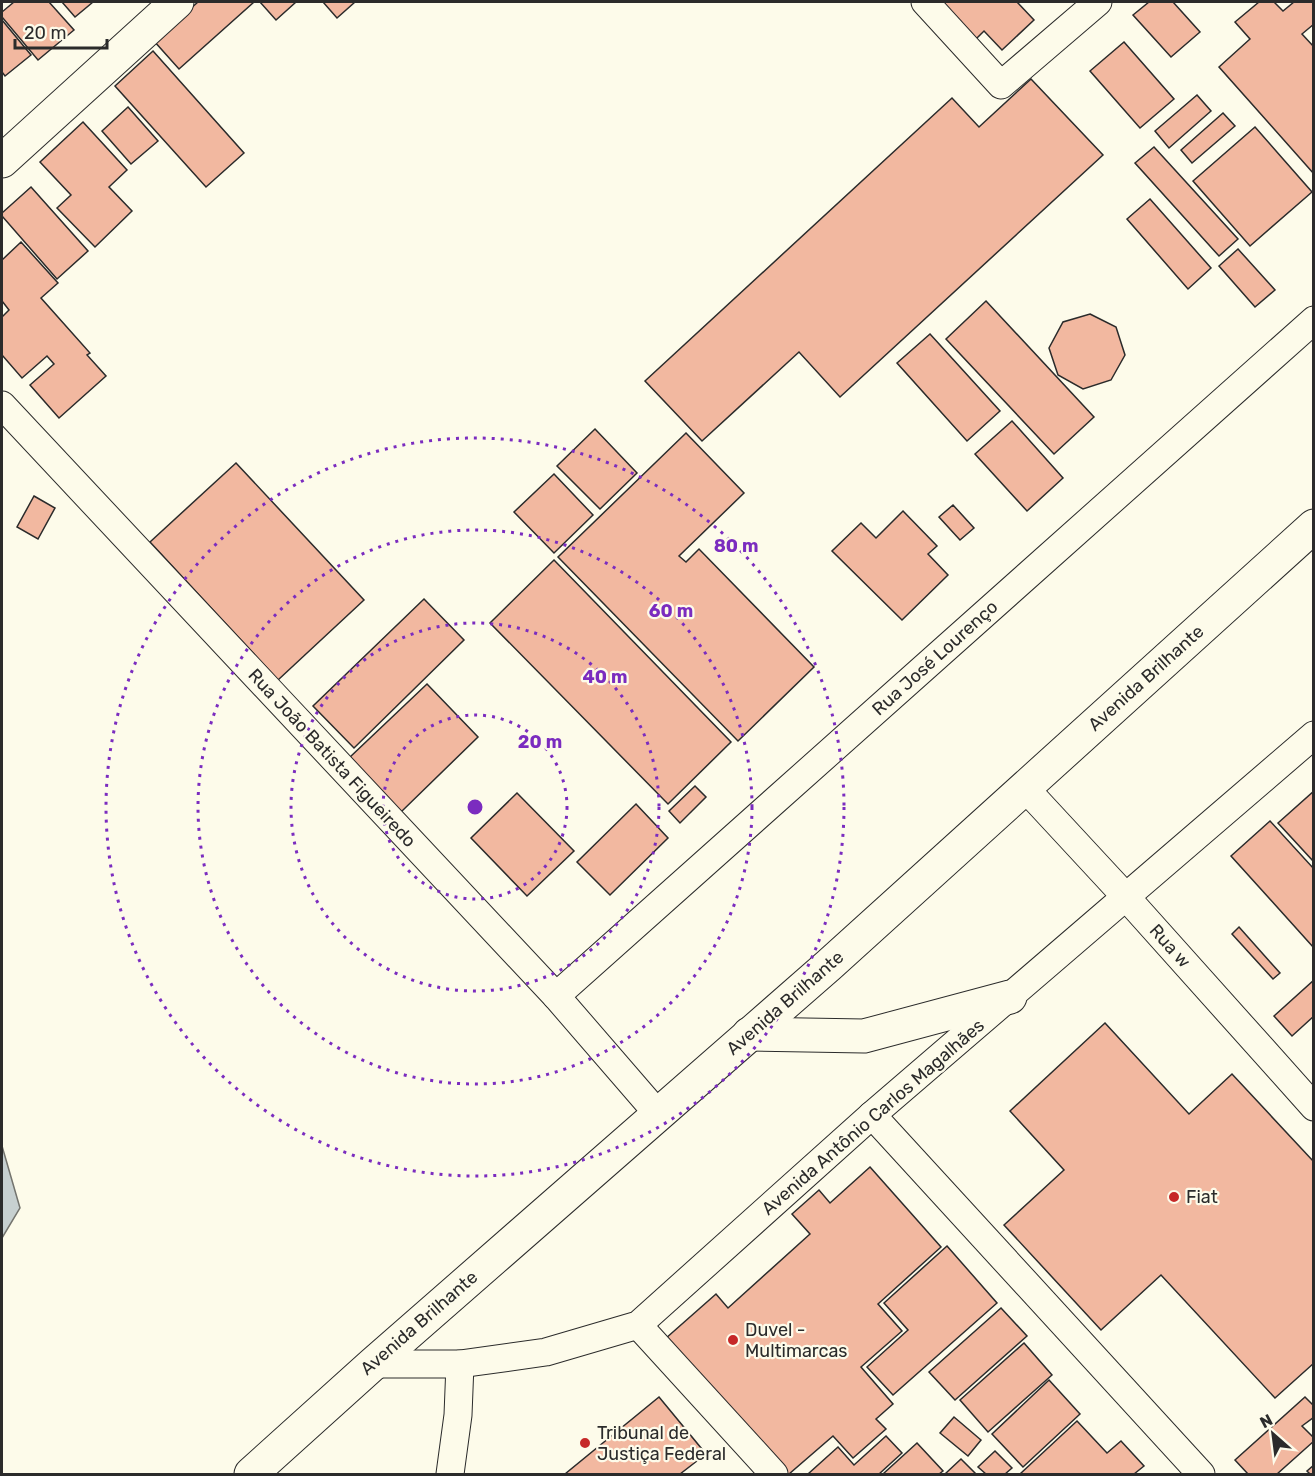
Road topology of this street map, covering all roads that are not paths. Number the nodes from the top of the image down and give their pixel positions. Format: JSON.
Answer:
{"nodes":[{"id":1,"x":177,"y":2,"type":"edge"},
{"id":2,"x":925,"y":2,"type":"edge"},
{"id":3,"x":1098,"y":2,"type":"edge"},
{"id":4,"x":2,"y":161,"type":"edge"},
{"id":5,"x":1314,"y":320,"type":"edge"},
{"id":6,"x":2,"y":405,"type":"edge"},
{"id":7,"x":1314,"y":526,"type":"edge"},
{"id":8,"x":1314,"y":735,"type":"edge"},
{"id":9,"x":1025,"y":788,"type":"junction"},
{"id":10,"x":1126,"y":897,"type":"junction"},
{"id":11,"x":556,"y":996,"type":"junction"},
{"id":12,"x":1010,"y":997,"type":"junction"},
{"id":13,"x":749,"y":1034,"type":"junction"},
{"id":14,"x":1314,"y":1107,"type":"edge"},
{"id":15,"x":658,"y":1114,"type":"junction"},
{"id":16,"x":872,"y":1115,"type":"junction"},
{"id":17,"x":638,"y":1325,"type":"junction"},
{"id":18,"x":373,"y":1364,"type":"junction"},
{"id":19,"x":460,"y":1364,"type":"junction"},
{"id":20,"x":251,"y":1474,"type":"edge"},
{"id":21,"x":450,"y":1474,"type":"edge"},
{"id":22,"x":774,"y":1474,"type":"edge"},
{"id":23,"x":1201,"y":1474,"type":"edge"}],
"edges":[{"from":1,"to":4,"type":"main road"},
{"from":2,"to":3,"type":"street"},
{"from":5,"to":11,"type":"street","name":"Rua José Lourenço"},
{"from":6,"to":11,"type":"street","name":"Rua João Batista Figueiredo"},
{"from":7,"to":9,"type":"main road","name":"Avenida Brilhante"},
{"from":8,"to":10,"type":"street","name":"Avenida Antônio Carlos Magalhães"},
{"from":9,"to":10,"type":"street","name":"Rua w"},
{"from":9,"to":13,"type":"main road","name":"Avenida Brilhante"},
{"from":10,"to":12,"type":"street","name":"Avenida Antônio Carlos Magalhães"},
{"from":10,"to":14,"type":"street","name":"Rua w"},
{"from":11,"to":15,"type":"street","name":"Rua João Batista Figueiredo"},
{"from":12,"to":13,"type":"main road"},
{"from":12,"to":16,"type":"street","name":"Avenida Antônio Carlos Magalhães"},
{"from":13,"to":15,"type":"main road","name":"Avenida Brilhante"},
{"from":15,"to":18,"type":"main road","name":"Avenida Brilhante"},
{"from":16,"to":17,"type":"street","name":"Avenida Antônio Carlos Magalhães"},
{"from":16,"to":23,"type":"street"},
{"from":17,"to":19,"type":"street","name":"Avenida Antônio Carlos Magalhães"},
{"from":17,"to":22,"type":"street"},
{"from":18,"to":19,"type":"street","name":"Avenida Antônio Carlos Magalhães"},
{"from":18,"to":20,"type":"main road","name":"Avenida Brilhante"},
{"from":19,"to":21,"type":"street"}]}
